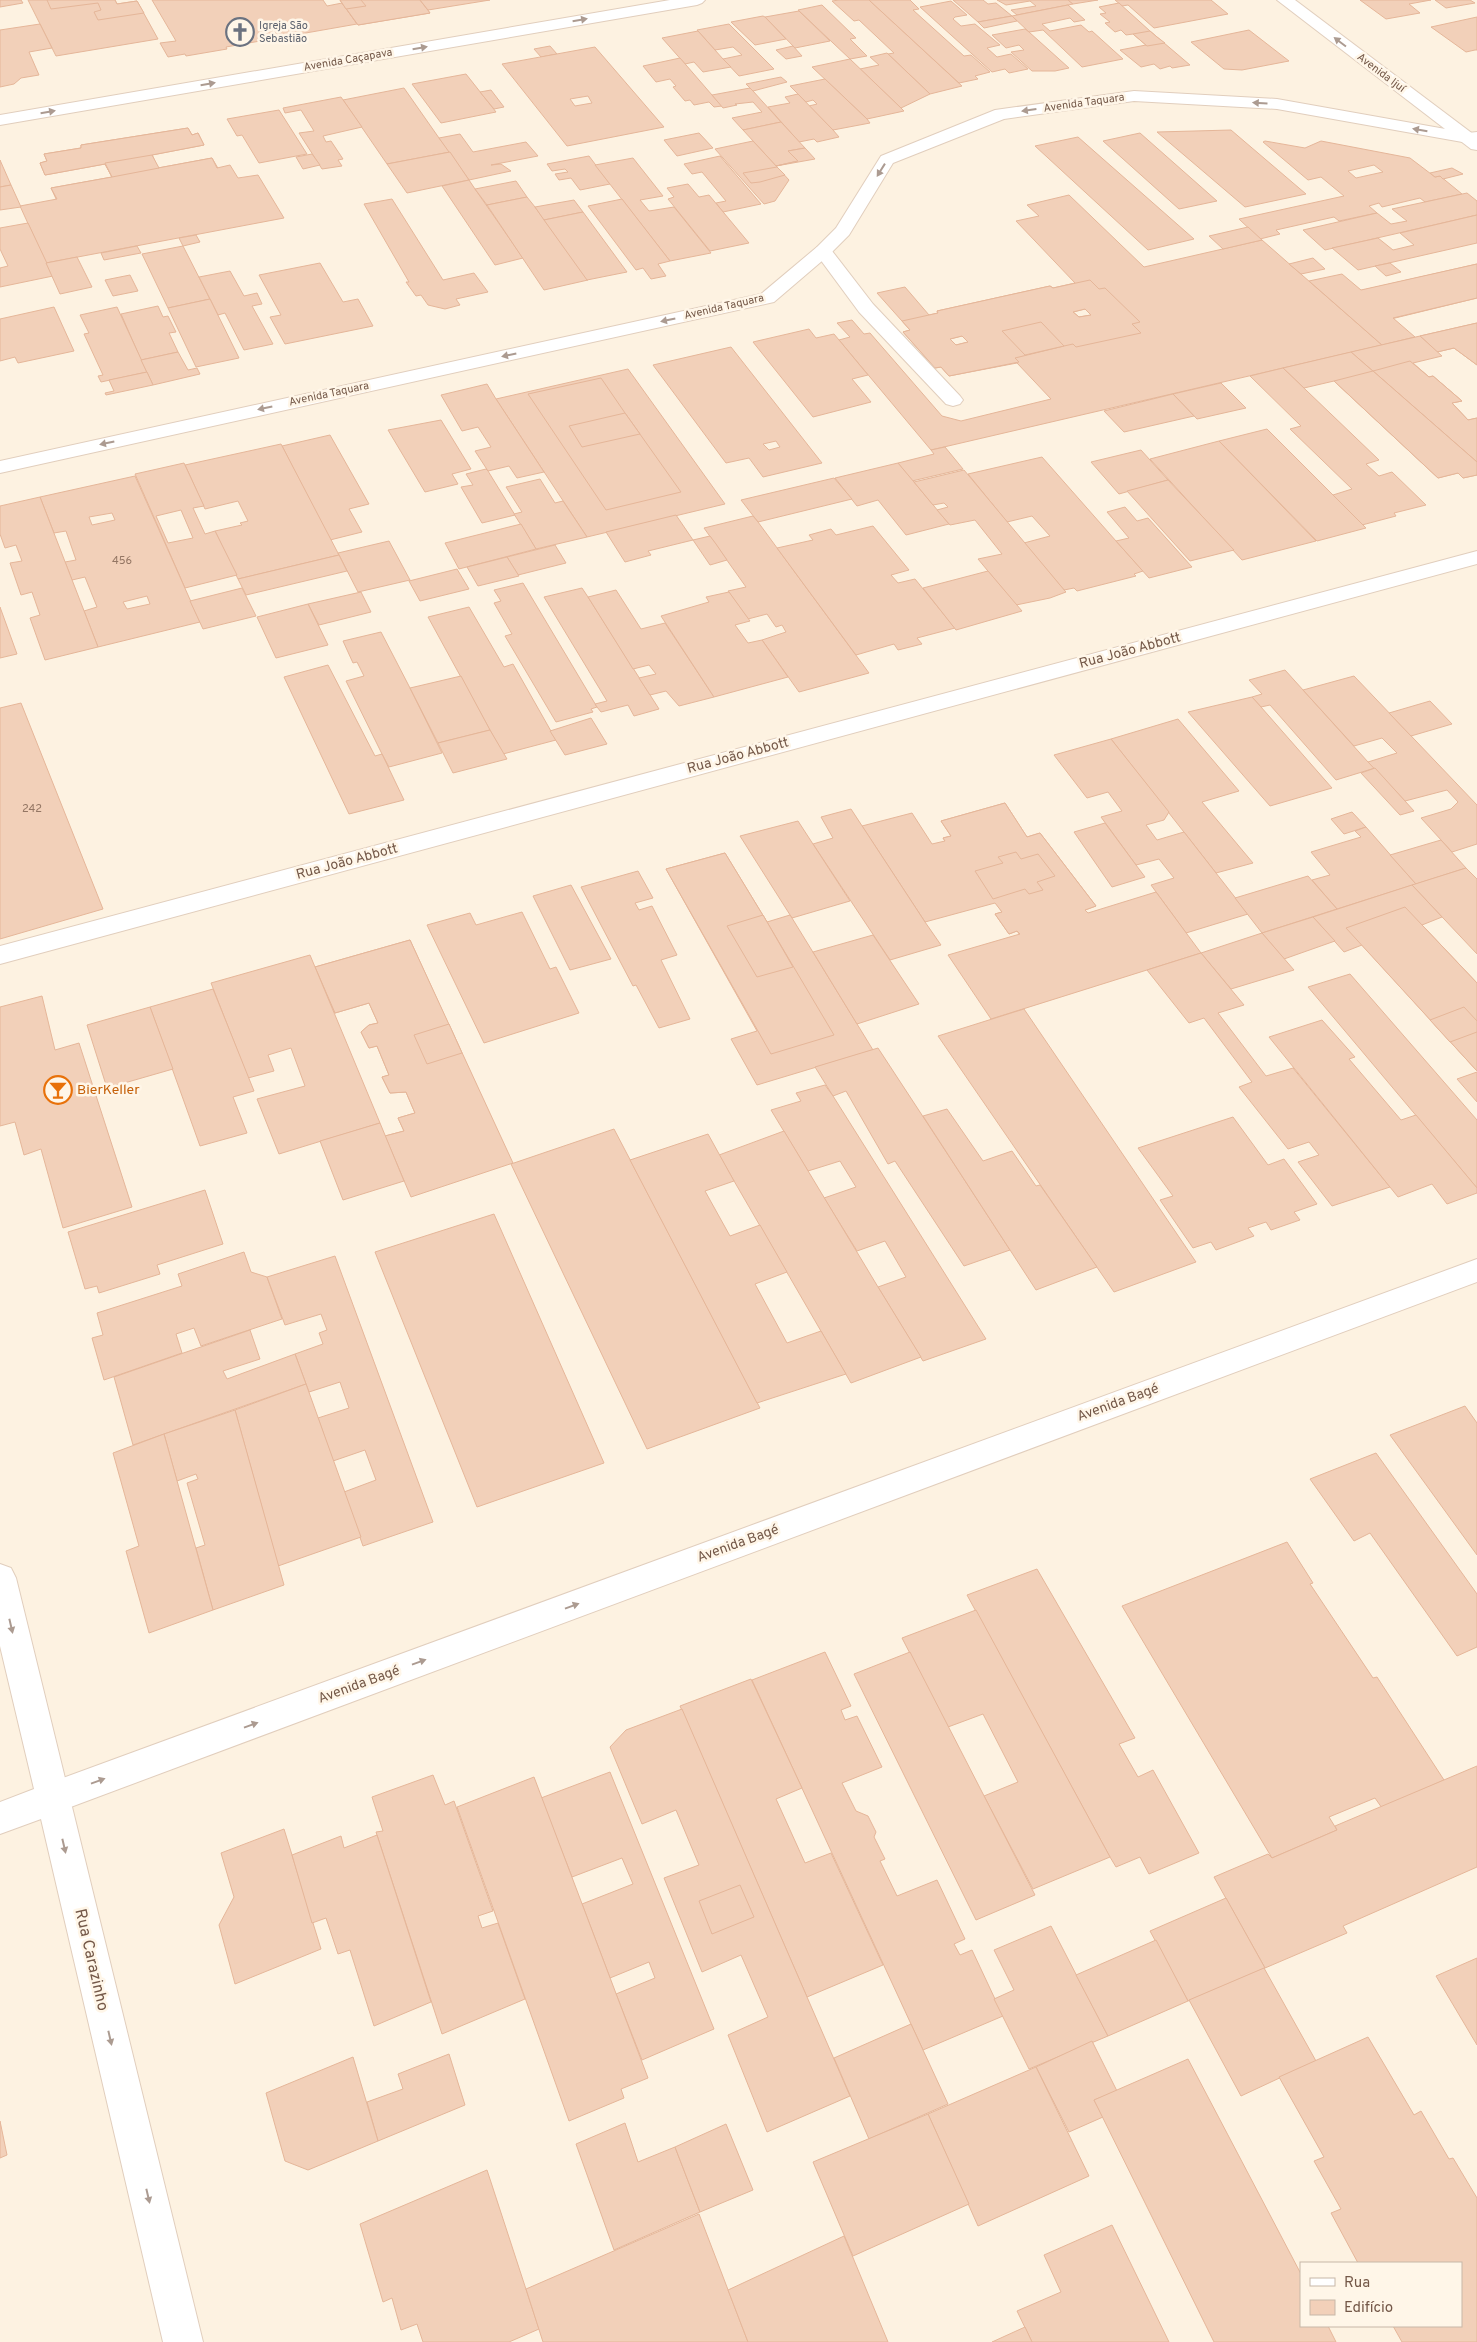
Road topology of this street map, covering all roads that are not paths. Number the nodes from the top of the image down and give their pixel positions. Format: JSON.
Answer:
{"nodes":[{"id":1,"x":697,"y":0,"type":"edge"},
{"id":2,"x":1285,"y":0,"type":"edge"},
{"id":3,"x":0,"y":120,"type":"edge"},
{"id":4,"x":1474,"y":140,"type":"edge"},
{"id":5,"x":823,"y":251,"type":"junction"},
{"id":6,"x":953,"y":400,"type":"dead end"},
{"id":7,"x":0,"y":467,"type":"edge"},
{"id":8,"x":1477,"y":558,"type":"edge"},
{"id":9,"x":0,"y":955,"type":"edge"},
{"id":10,"x":1477,"y":1270,"type":"edge"},
{"id":11,"x":0,"y":1578,"type":"edge"},
{"id":12,"x":52,"y":1798,"type":"junction"},
{"id":13,"x":0,"y":1818,"type":"edge"},
{"id":14,"x":183,"y":2342,"type":"edge"}],
"edges":[{"from":3,"to":1,"type":"street","name":"Avenida Caçapava","one_way":true},
{"from":4,"to":2,"type":"street","name":"Avenida Ijuí","one_way":true},
{"from":4,"to":5,"type":"street","name":"Avenida Taquara","one_way":true},
{"from":5,"to":6,"type":"street"},
{"from":5,"to":7,"type":"street","name":"Avenida Taquara","one_way":true},
{"from":8,"to":9,"type":"street","name":"Rua João Abbott"},
{"from":12,"to":10,"type":"street","name":"Avenida Bagé","one_way":true},
{"from":11,"to":12,"type":"street","name":"Rua Carazinho","one_way":true},
{"from":12,"to":13,"type":"street","name":"Avenida Bagé"},
{"from":12,"to":14,"type":"street","name":"Rua Carazinho","one_way":true}]}
